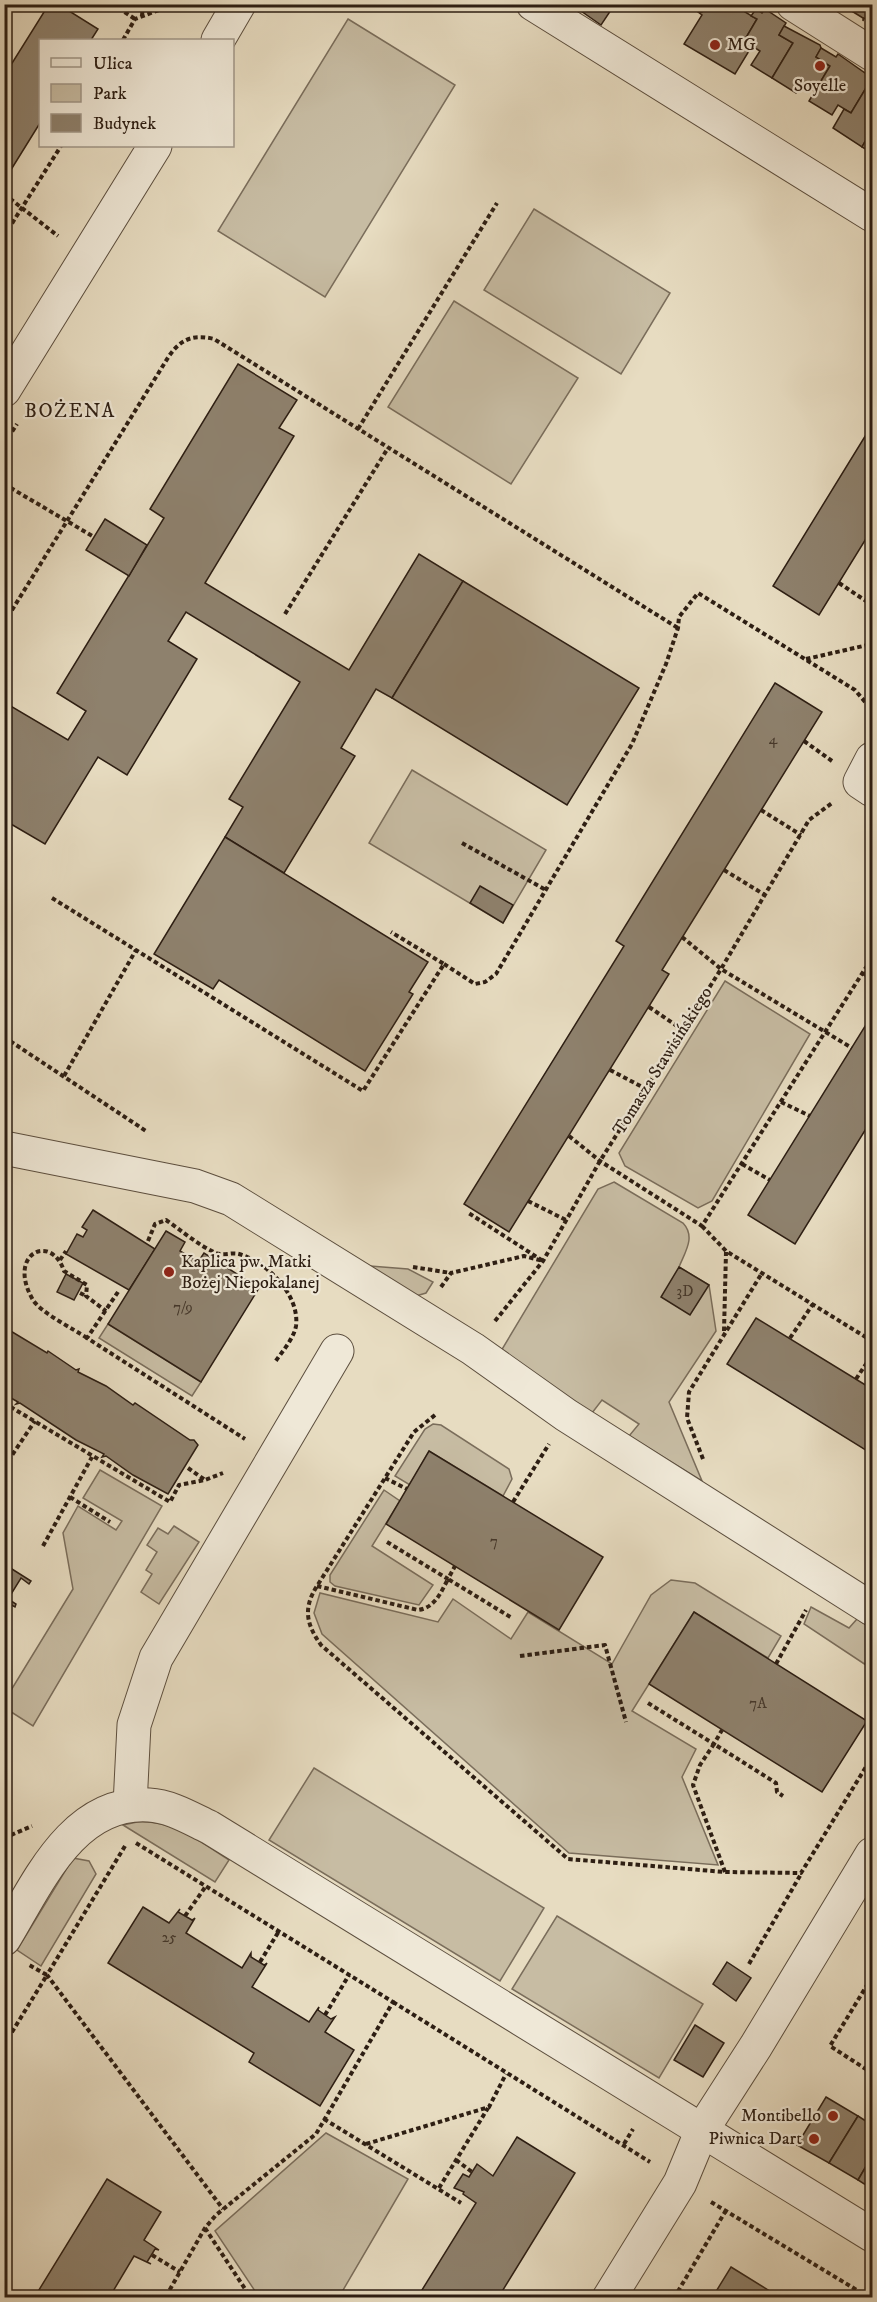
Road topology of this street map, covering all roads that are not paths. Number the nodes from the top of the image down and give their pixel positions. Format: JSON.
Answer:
{"nodes":[{"id":1,"x":239,"y":4,"type":"edge"},
{"id":2,"x":533,"y":4,"type":"edge"},
{"id":3,"x":793,"y":4,"type":"edge"},
{"id":4,"x":219,"y":39,"type":"edge"},
{"id":5,"x":873,"y":54,"type":"edge"},
{"id":6,"x":154,"y":147,"type":"edge"},
{"id":7,"x":873,"y":215,"type":"edge"},
{"id":8,"x":4,"y":390,"type":"edge"},
{"id":9,"x":4,"y":1148,"type":"edge"},
{"id":10,"x":337,"y":1351,"type":"dead end"},
{"id":11,"x":873,"y":1609,"type":"edge"},
{"id":12,"x":130,"y":1805,"type":"junction"},
{"id":13,"x":873,"y":1854,"type":"edge"},
{"id":14,"x":13,"y":1950,"type":"edge"},
{"id":15,"x":702,"y":2130,"type":"junction"},
{"id":16,"x":873,"y":2235,"type":"edge"},
{"id":17,"x":609,"y":2298,"type":"edge"}],
"edges":[{"from":1,"to":4,"type":"street"},
{"from":2,"to":7,"type":"street"},
{"from":3,"to":5,"type":"street"},
{"from":6,"to":8,"type":"street"},
{"from":9,"to":11,"type":"street"},
{"from":10,"to":12,"type":"street"},
{"from":12,"to":14,"type":"street"},
{"from":12,"to":15,"type":"street"},
{"from":13,"to":15,"type":"street"},
{"from":15,"to":16,"type":"street"},
{"from":15,"to":17,"type":"street"}]}
